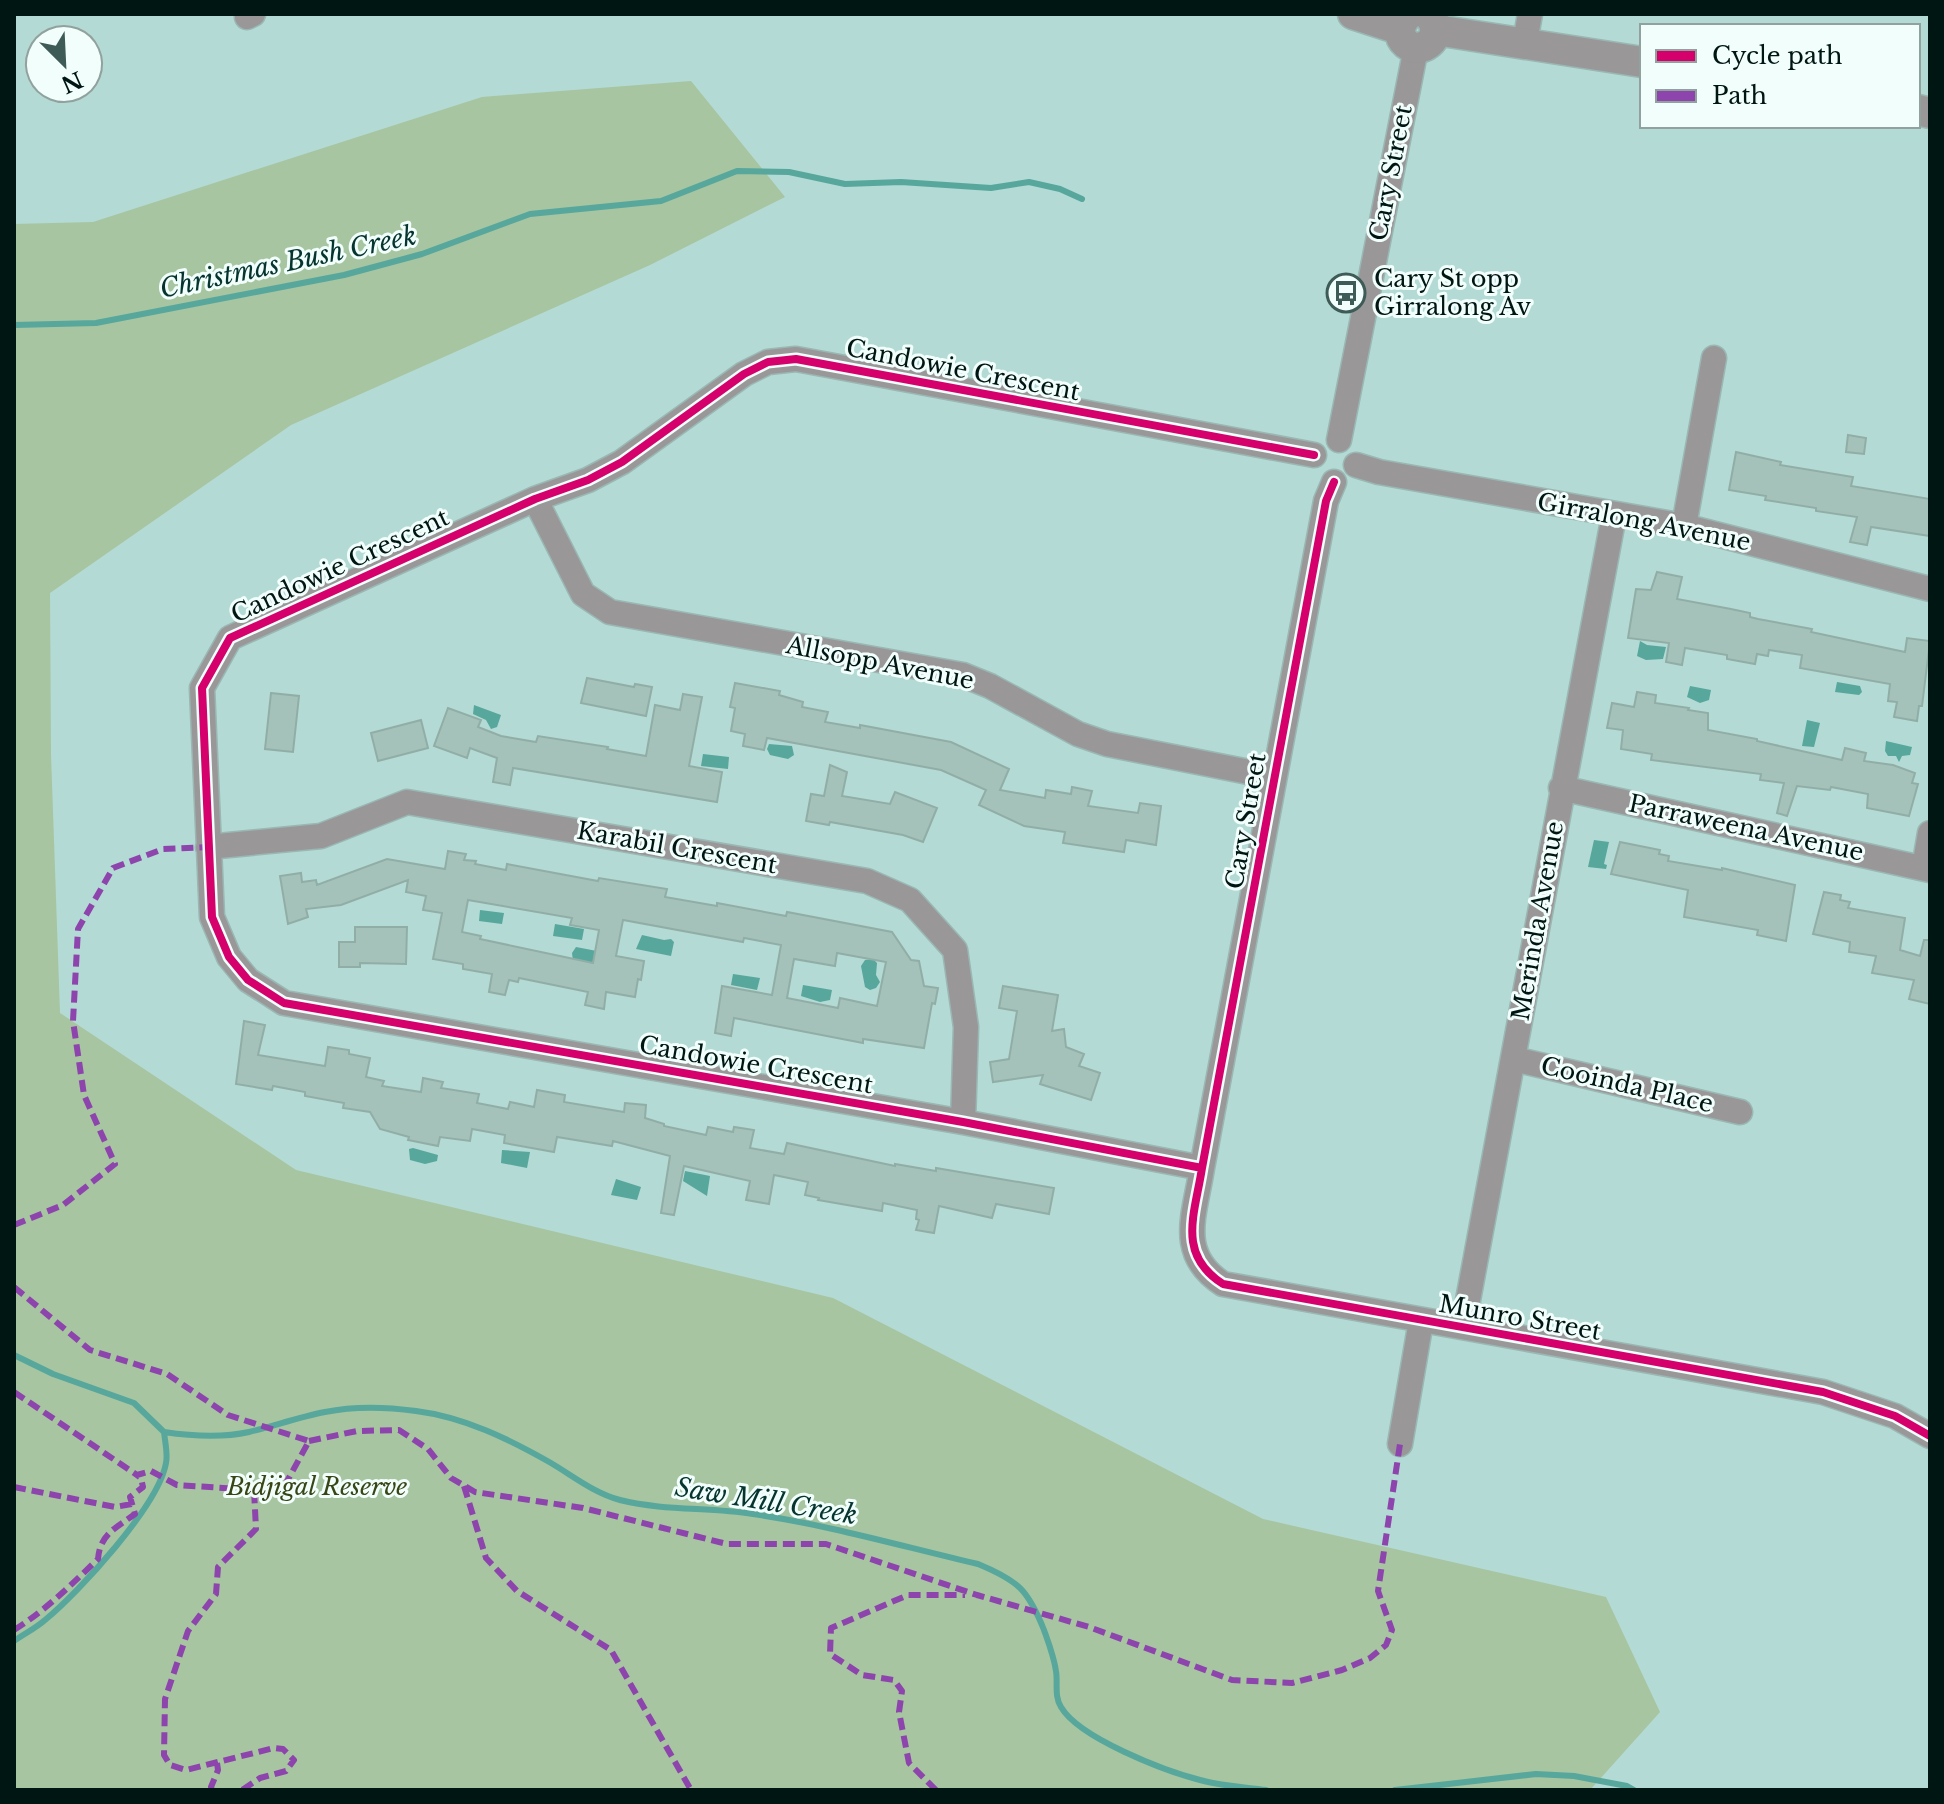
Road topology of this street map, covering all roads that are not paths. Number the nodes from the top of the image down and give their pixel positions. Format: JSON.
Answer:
{"nodes":[{"id":1,"x":1353,"y":14,"type":"edge"},
{"id":2,"x":1418,"y":27,"type":"edge"},
{"id":3,"x":1528,"y":28,"type":"edge"},
{"id":4,"x":1640,"y":61,"type":"edge"},
{"id":5,"x":1714,"y":358,"type":"dead end"},
{"id":6,"x":1339,"y":440,"type":"junction"},
{"id":7,"x":1314,"y":455,"type":"junction"},
{"id":8,"x":1356,"y":465,"type":"junction"},
{"id":9,"x":1334,"y":482,"type":"junction"},
{"id":10,"x":535,"y":499,"type":"junction"},
{"id":11,"x":1614,"y":515,"type":"junction"},
{"id":12,"x":1684,"y":526,"type":"junction"},
{"id":13,"x":1930,"y":589,"type":"edge"},
{"id":14,"x":1274,"y":777,"type":"junction"},
{"id":15,"x":1561,"y":788,"type":"junction"},
{"id":16,"x":1930,"y":833,"type":"edge"},
{"id":17,"x":208,"y":847,"type":"junction"},
{"id":18,"x":1927,"y":869,"type":"edge"},
{"id":19,"x":1514,"y":1059,"type":"junction"},
{"id":20,"x":1740,"y":1112,"type":"dead end"},
{"id":21,"x":963,"y":1122,"type":"junction"},
{"id":22,"x":1202,"y":1168,"type":"junction"},
{"id":23,"x":1421,"y":1321,"type":"junction"},
{"id":24,"x":1463,"y":1327,"type":"junction"},
{"id":25,"x":1930,"y":1436,"type":"edge"},
{"id":26,"x":1400,"y":1444,"type":"dead end"}],
"edges":[{"from":1,"to":2,"type":"street"},
{"from":2,"to":3,"type":"street"},
{"from":2,"to":6,"type":"street","name":"Cary Street"},
{"from":3,"to":4,"type":"street"},
{"from":5,"to":12,"type":"street"},
{"from":6,"to":7,"type":"street"},
{"from":6,"to":8,"type":"street"},
{"from":7,"to":9,"type":"street"},
{"from":7,"to":10,"type":"street","name":"Candowie Crescent"},
{"from":8,"to":9,"type":"street"},
{"from":8,"to":11,"type":"street","name":"Girralong Avenue"},
{"from":9,"to":14,"type":"street","name":"Cary Street"},
{"from":10,"to":14,"type":"street","name":"Allsopp Avenue"},
{"from":10,"to":17,"type":"street","name":"Candowie Crescent"},
{"from":11,"to":12,"type":"street","name":"Girralong Avenue"},
{"from":11,"to":15,"type":"street","name":"Merinda Avenue"},
{"from":12,"to":13,"type":"street","name":"Girralong Avenue"},
{"from":14,"to":22,"type":"street","name":"Cary Street"},
{"from":15,"to":18,"type":"street","name":"Parraweena Avenue"},
{"from":15,"to":19,"type":"street","name":"Merinda Avenue"},
{"from":16,"to":18,"type":"street"},
{"from":17,"to":21,"type":"street","name":"Candowie Crescent"},
{"from":17,"to":21,"type":"street","name":"Karabil Crescent"},
{"from":19,"to":20,"type":"street","name":"Cooinda Place"},
{"from":19,"to":24,"type":"street","name":"Merinda Avenue"},
{"from":21,"to":22,"type":"street","name":"Candowie Crescent"},
{"from":22,"to":23,"type":"street","name":"Munro Street"},
{"from":23,"to":24,"type":"street","name":"Munro Street"},
{"from":23,"to":26,"type":"street"},
{"from":24,"to":25,"type":"street","name":"Munro Street"}]}
